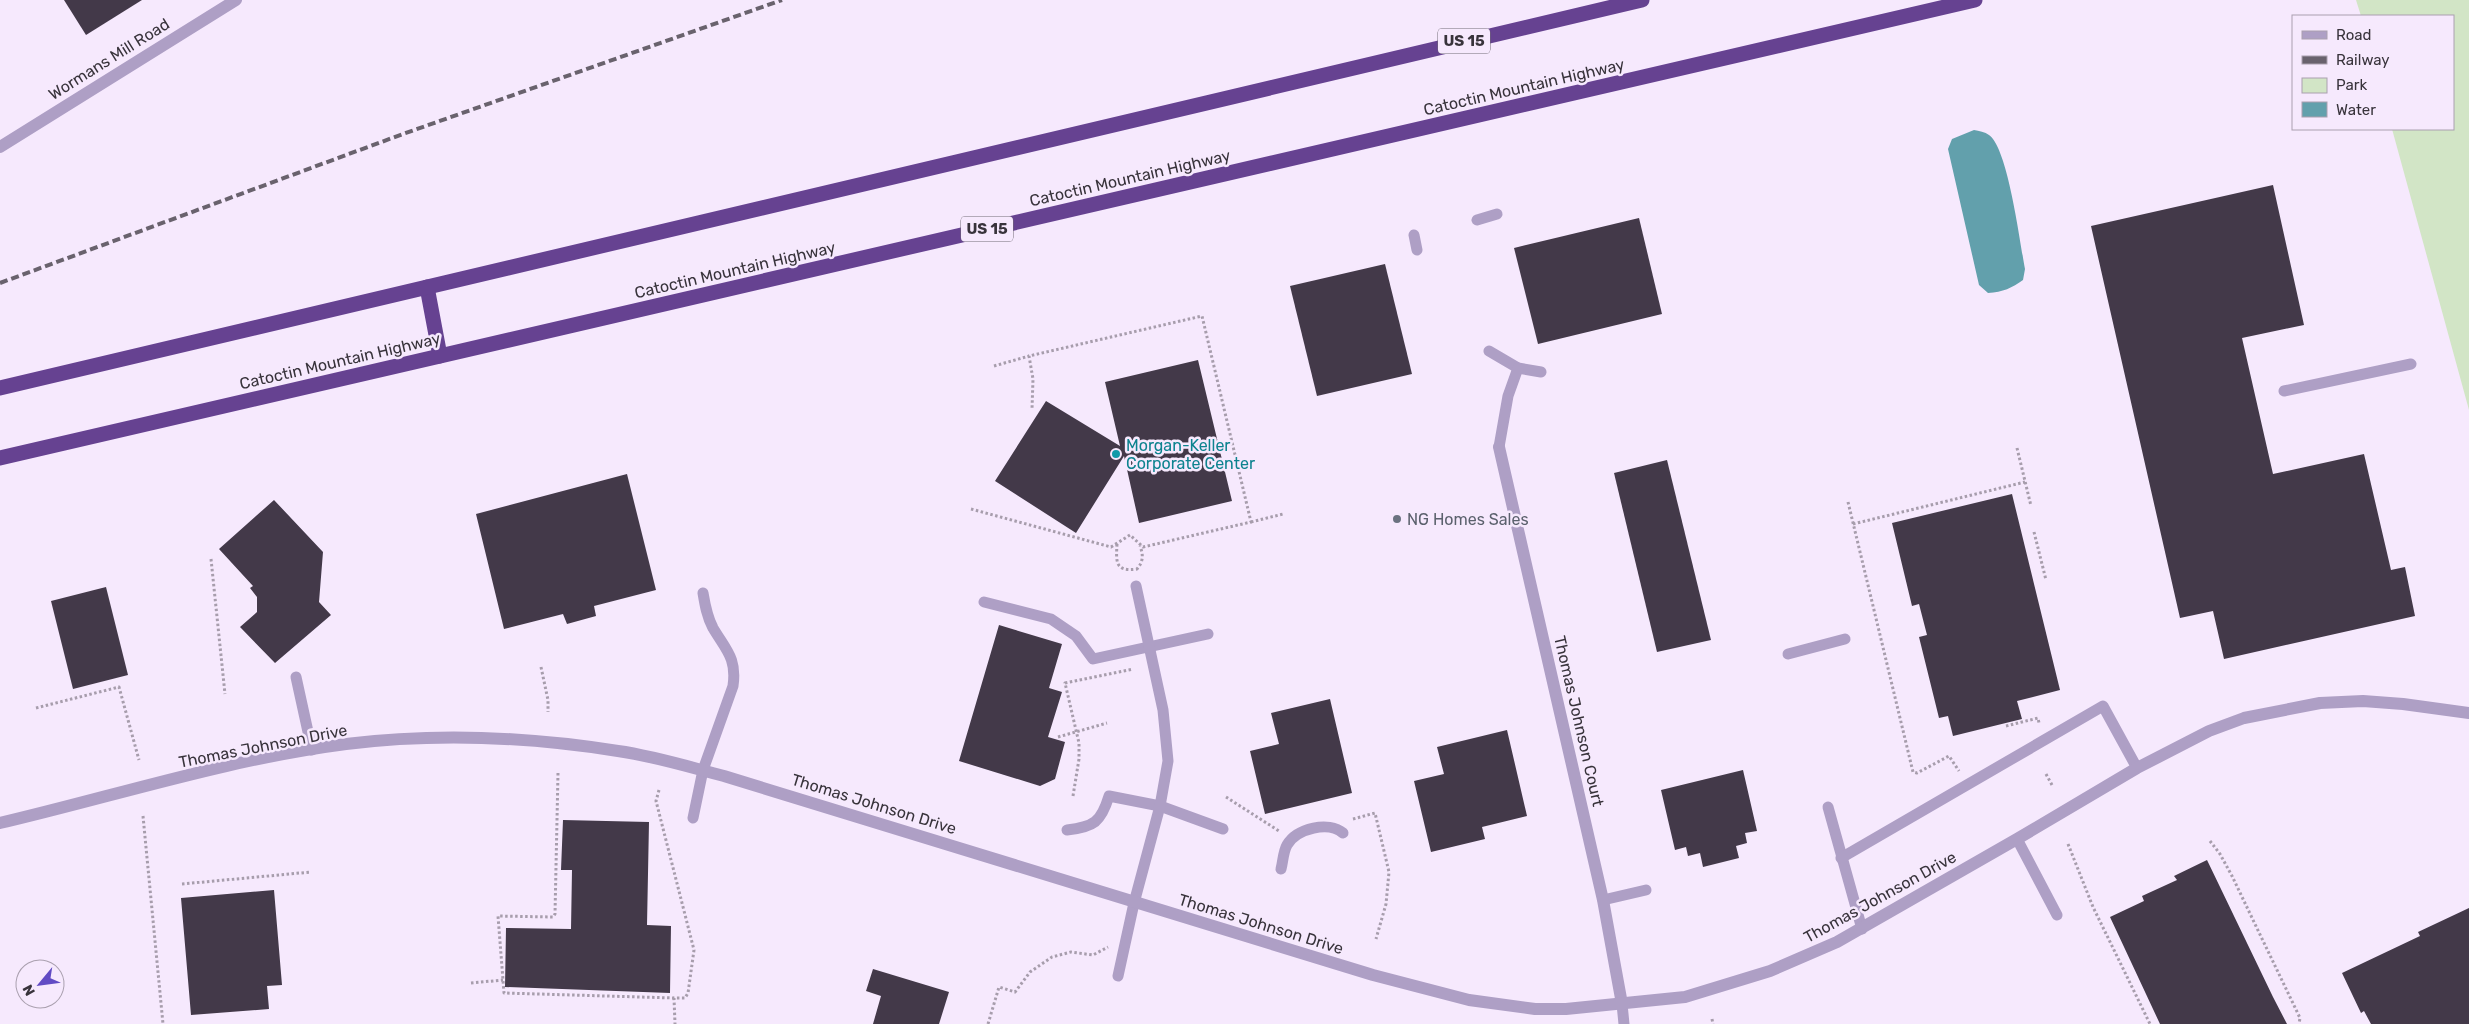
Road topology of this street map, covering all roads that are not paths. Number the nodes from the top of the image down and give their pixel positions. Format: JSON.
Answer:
{"nodes":[{"id":1,"x":236,"y":0,"type":"edge"},
{"id":2,"x":1642,"y":0,"type":"edge"},
{"id":3,"x":1975,"y":0,"type":"edge"},
{"id":4,"x":0,"y":147,"type":"edge"},
{"id":5,"x":1496,"y":214,"type":"dead end"},
{"id":6,"x":1477,"y":220,"type":"dead end"},
{"id":7,"x":1414,"y":235,"type":"dead end"},
{"id":8,"x":1417,"y":250,"type":"dead end"},
{"id":9,"x":427,"y":287,"type":"junction"},
{"id":10,"x":1489,"y":350,"type":"dead end"},
{"id":11,"x":440,"y":356,"type":"junction"},
{"id":12,"x":2411,"y":364,"type":"dead end"},
{"id":13,"x":1518,"y":368,"type":"junction"},
{"id":14,"x":1541,"y":372,"type":"dead end"},
{"id":15,"x":0,"y":388,"type":"edge"},
{"id":16,"x":2284,"y":391,"type":"dead end"},
{"id":17,"x":1499,"y":447,"type":"joint"},
{"id":18,"x":0,"y":458,"type":"edge"},
{"id":19,"x":1136,"y":586,"type":"dead end"},
{"id":20,"x":703,"y":593,"type":"dead end"},
{"id":21,"x":984,"y":602,"type":"dead end"},
{"id":22,"x":1208,"y":634,"type":"dead end"},
{"id":23,"x":1846,"y":639,"type":"dead end"},
{"id":24,"x":1150,"y":647,"type":"junction"},
{"id":25,"x":1788,"y":654,"type":"dead end"},
{"id":26,"x":296,"y":677,"type":"dead end"},
{"id":27,"x":2469,"y":713,"type":"edge"},
{"id":28,"x":312,"y":750,"type":"junction"},
{"id":29,"x":2137,"y":768,"type":"junction"},
{"id":30,"x":703,"y":770,"type":"junction"},
{"id":31,"x":1160,"y":806,"type":"junction"},
{"id":32,"x":1828,"y":806,"type":"dead end"},
{"id":33,"x":693,"y":818,"type":"dead end"},
{"id":34,"x":0,"y":823,"type":"edge"},
{"id":35,"x":1224,"y":829,"type":"dead end"},
{"id":36,"x":1067,"y":830,"type":"dead end"},
{"id":37,"x":1343,"y":834,"type":"dead end"},
{"id":38,"x":2018,"y":839,"type":"junction"},
{"id":39,"x":1841,"y":858,"type":"junction"},
{"id":40,"x":1281,"y":869,"type":"dead end"},
{"id":41,"x":1646,"y":890,"type":"dead end"},
{"id":42,"x":1603,"y":900,"type":"junction"},
{"id":43,"x":1134,"y":902,"type":"junction"},
{"id":44,"x":2057,"y":915,"type":"dead end"},
{"id":45,"x":1862,"y":929,"type":"junction"},
{"id":46,"x":1118,"y":976,"type":"dead end"},
{"id":47,"x":1622,"y":1004,"type":"junction"},
{"id":48,"x":1624,"y":1024,"type":"edge"}],
"edges":[{"from":1,"to":4,"type":"street","name":"Wormans Mill Road"},
{"from":2,"to":9,"type":"highway","number":"US 15"},
{"from":3,"to":11,"type":"highway","name":"Catoctin Mountain Highway","number":"US 15"},
{"from":5,"to":6,"type":"lane"},
{"from":7,"to":8,"type":"lane"},
{"from":9,"to":11,"type":"highway"},
{"from":9,"to":15,"type":"highway","number":"US 15"},
{"from":10,"to":13,"type":"lane"},
{"from":11,"to":18,"type":"highway","name":"Catoctin Mountain Highway","number":"US 15"},
{"from":12,"to":16,"type":"lane"},
{"from":13,"to":14,"type":"lane"},
{"from":13,"to":17,"type":"lane"},
{"from":17,"to":42,"type":"street","name":"Thomas Johnson Court"},
{"from":19,"to":24,"type":"lane"},
{"from":20,"to":30,"type":"lane"},
{"from":21,"to":24,"type":"lane"},
{"from":22,"to":24,"type":"lane"},
{"from":23,"to":25,"type":"lane"},
{"from":24,"to":31,"type":"lane"},
{"from":26,"to":28,"type":"lane"},
{"from":27,"to":29,"type":"street","name":"Thomas Johnson Drive"},
{"from":28,"to":30,"type":"street","name":"Thomas Johnson Drive"},
{"from":28,"to":34,"type":"street","name":"Thomas Johnson Drive"},
{"from":29,"to":38,"type":"street","name":"Thomas Johnson Drive"},
{"from":29,"to":39,"type":"lane"},
{"from":30,"to":33,"type":"lane"},
{"from":30,"to":43,"type":"street","name":"Thomas Johnson Drive"},
{"from":31,"to":35,"type":"lane"},
{"from":31,"to":36,"type":"lane"},
{"from":31,"to":43,"type":"lane"},
{"from":32,"to":39,"type":"lane"},
{"from":37,"to":40,"type":"lane"},
{"from":38,"to":44,"type":"lane"},
{"from":38,"to":45,"type":"street","name":"Thomas Johnson Drive"},
{"from":39,"to":45,"type":"lane"},
{"from":41,"to":42,"type":"lane"},
{"from":42,"to":47,"type":"street","name":"Thomas Johnson Court"},
{"from":43,"to":46,"type":"lane"},
{"from":43,"to":47,"type":"street","name":"Thomas Johnson Drive"},
{"from":45,"to":47,"type":"street","name":"Thomas Johnson Drive"},
{"from":47,"to":48,"type":"lane"}]}
